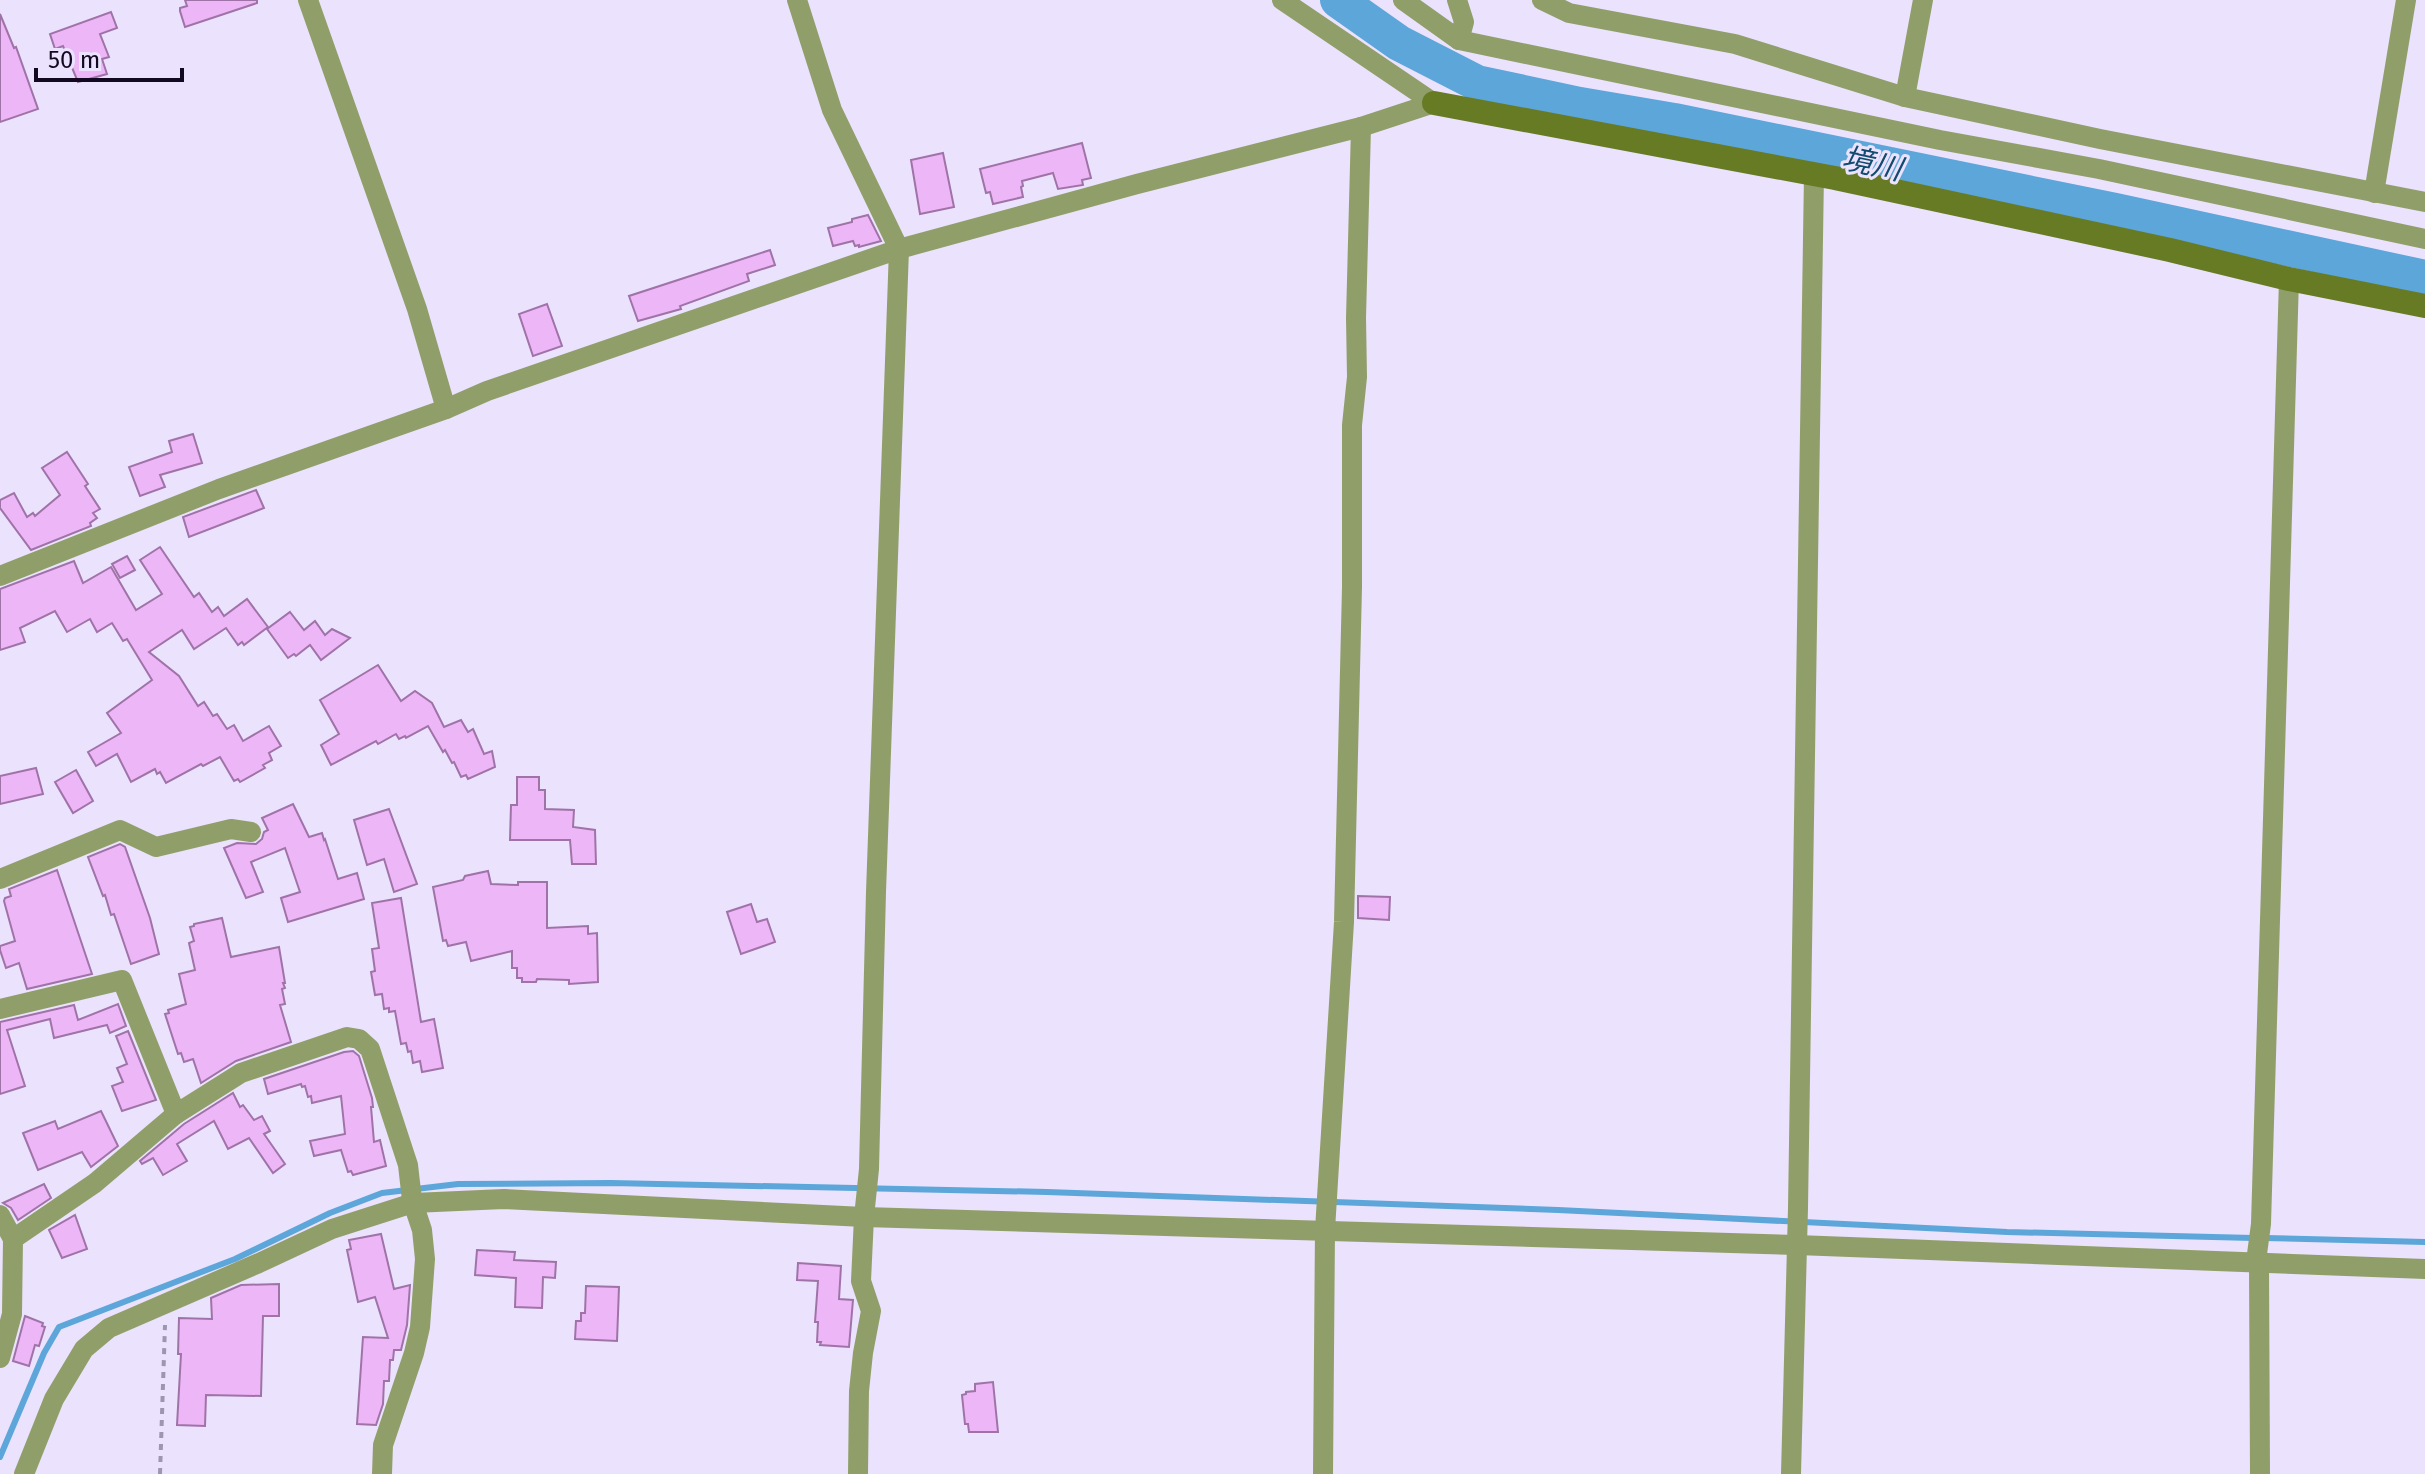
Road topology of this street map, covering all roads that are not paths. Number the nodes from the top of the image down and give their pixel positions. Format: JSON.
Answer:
{"nodes":[{"id":1,"x":308,"y":0,"type":"edge"},
{"id":2,"x":797,"y":0,"type":"edge"},
{"id":3,"x":1282,"y":0,"type":"edge"},
{"id":4,"x":1403,"y":0,"type":"edge"},
{"id":5,"x":1457,"y":0,"type":"edge"},
{"id":6,"x":1542,"y":0,"type":"edge"},
{"id":7,"x":1923,"y":0,"type":"edge"},
{"id":8,"x":2406,"y":0,"type":"edge"},
{"id":9,"x":1459,"y":40,"type":"junction"},
{"id":10,"x":1905,"y":97,"type":"junction"},
{"id":11,"x":1434,"y":103,"type":"junction"},
{"id":12,"x":1361,"y":127,"type":"junction"},
{"id":13,"x":1814,"y":174,"type":"junction"},
{"id":14,"x":2374,"y":193,"type":"junction"},
{"id":15,"x":2425,"y":202,"type":"edge"},
{"id":16,"x":2425,"y":239,"type":"edge"},
{"id":17,"x":899,"y":249,"type":"junction"},
{"id":18,"x":2289,"y":279,"type":"junction"},
{"id":19,"x":2425,"y":306,"type":"edge"},
{"id":20,"x":446,"y":409,"type":"junction"},
{"id":21,"x":0,"y":576,"type":"edge"},
{"id":22,"x":251,"y":832,"type":"dead end"},
{"id":23,"x":0,"y":879,"type":"edge"},
{"id":24,"x":0,"y":1009,"type":"edge"},
{"id":25,"x":176,"y":1114,"type":"junction"},
{"id":26,"x":412,"y":1202,"type":"junction"},
{"id":27,"x":865,"y":1209,"type":"junction"},
{"id":28,"x":0,"y":1215,"type":"edge"},
{"id":29,"x":1325,"y":1223,"type":"junction"},
{"id":30,"x":13,"y":1239,"type":"junction"},
{"id":31,"x":1797,"y":1240,"type":"junction"},
{"id":32,"x":2258,"y":1259,"type":"junction"},
{"id":33,"x":2425,"y":1269,"type":"edge"},
{"id":34,"x":0,"y":1358,"type":"edge"},
{"id":35,"x":24,"y":1474,"type":"edge"},
{"id":36,"x":382,"y":1474,"type":"edge"},
{"id":37,"x":858,"y":1474,"type":"edge"},
{"id":38,"x":1323,"y":1474,"type":"edge"},
{"id":39,"x":1791,"y":1474,"type":"edge"},
{"id":40,"x":2260,"y":1474,"type":"edge"}],
"edges":[{"from":1,"to":20,"type":"street"},
{"from":2,"to":17,"type":"street"},
{"from":3,"to":11,"type":"street"},
{"from":4,"to":9,"type":"street"},
{"from":5,"to":9,"type":"street"},
{"from":6,"to":10,"type":"street"},
{"from":7,"to":10,"type":"street"},
{"from":8,"to":14,"type":"street"},
{"from":9,"to":16,"type":"street"},
{"from":10,"to":14,"type":"street"},
{"from":11,"to":12,"type":"street"},
{"from":11,"to":13,"type":"street"},
{"from":12,"to":17,"type":"street"},
{"from":12,"to":29,"type":"street"},
{"from":13,"to":18,"type":"street"},
{"from":13,"to":31,"type":"street"},
{"from":14,"to":15,"type":"street"},
{"from":17,"to":20,"type":"street"},
{"from":17,"to":27,"type":"street"},
{"from":18,"to":19,"type":"street"},
{"from":18,"to":32,"type":"street"},
{"from":20,"to":21,"type":"street"},
{"from":22,"to":23,"type":"street"},
{"from":24,"to":25,"type":"street"},
{"from":25,"to":26,"type":"street"},
{"from":25,"to":30,"type":"street"},
{"from":26,"to":27,"type":"street"},
{"from":26,"to":35,"type":"street"},
{"from":26,"to":36,"type":"street"},
{"from":27,"to":29,"type":"street"},
{"from":27,"to":37,"type":"street"},
{"from":28,"to":30,"type":"street"},
{"from":29,"to":31,"type":"street"},
{"from":29,"to":38,"type":"street"},
{"from":30,"to":34,"type":"street"},
{"from":31,"to":32,"type":"street"},
{"from":31,"to":39,"type":"street"},
{"from":32,"to":33,"type":"street"},
{"from":32,"to":40,"type":"street"}]}
